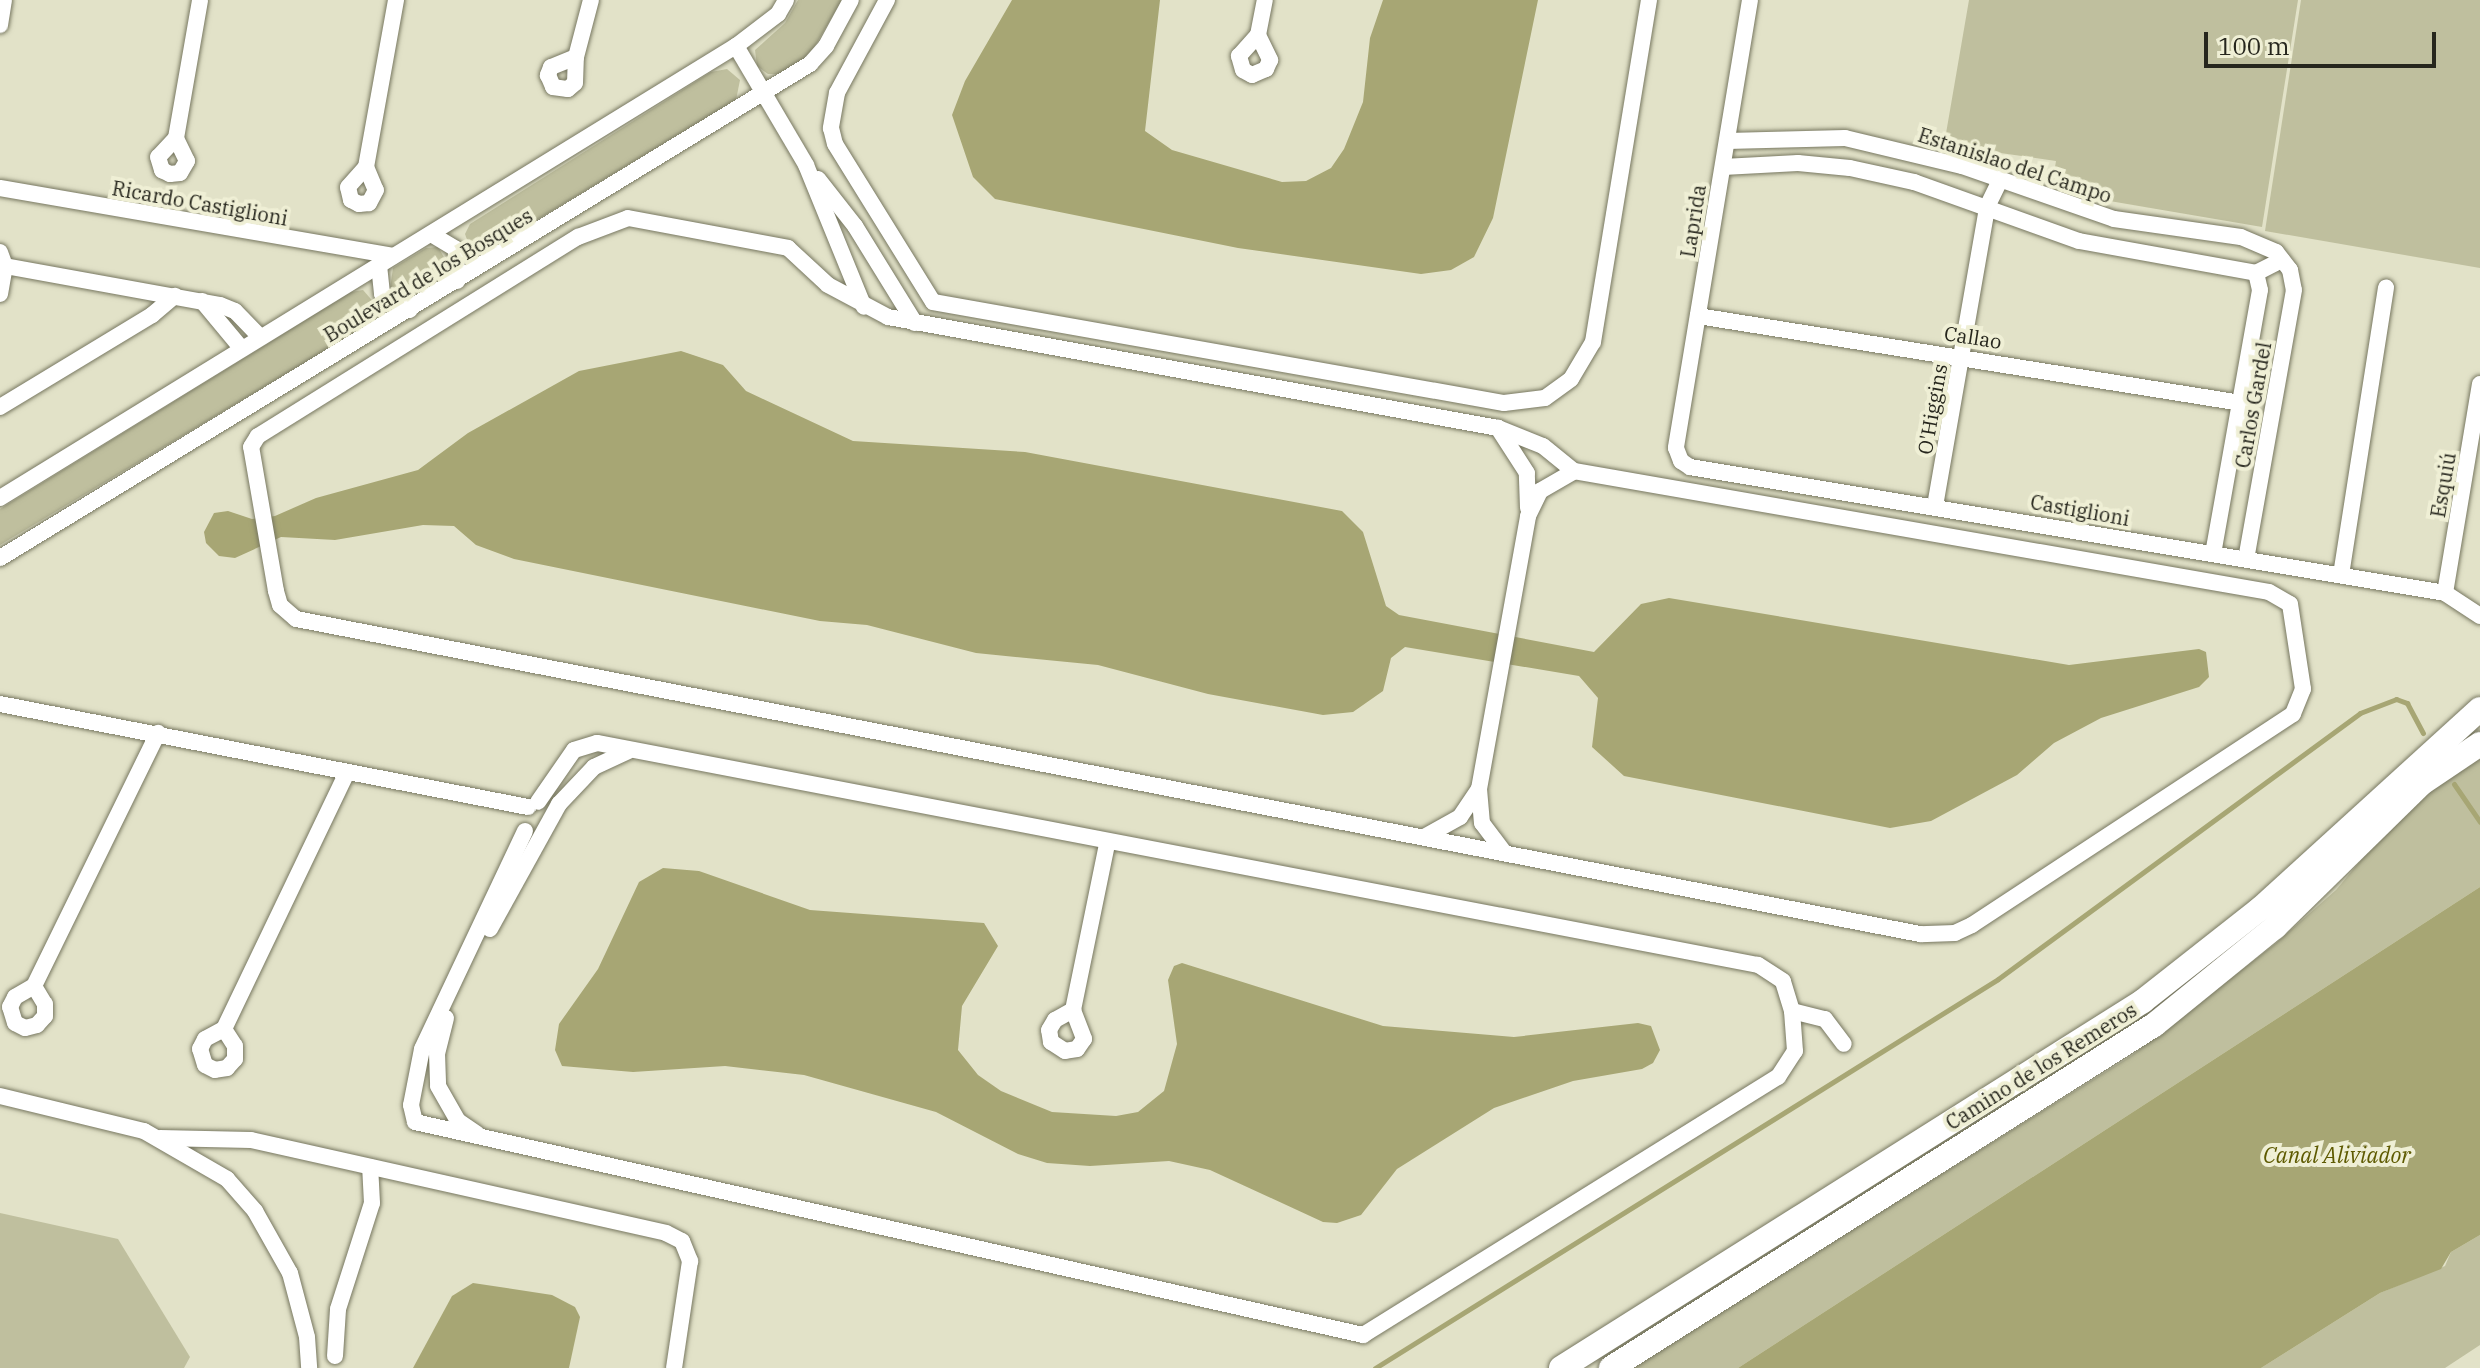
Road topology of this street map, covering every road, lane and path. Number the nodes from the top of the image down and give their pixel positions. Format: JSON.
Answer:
{"nodes":[{"id":1,"x":4,"y":0,"type":"edge"},
{"id":2,"x":200,"y":0,"type":"edge"},
{"id":3,"x":396,"y":0,"type":"edge"},
{"id":4,"x":591,"y":0,"type":"edge"},
{"id":5,"x":786,"y":0,"type":"edge"},
{"id":6,"x":851,"y":0,"type":"edge"},
{"id":7,"x":887,"y":0,"type":"edge"},
{"id":8,"x":1265,"y":0,"type":"edge"},
{"id":9,"x":1649,"y":0,"type":"edge"},
{"id":10,"x":1750,"y":0,"type":"edge"},
{"id":11,"x":0,"y":25,"type":"edge"},
{"id":12,"x":1258,"y":35,"type":"dead end"},
{"id":13,"x":736,"y":46,"type":"junction"},
{"id":14,"x":576,"y":57,"type":"dead end"},
{"id":15,"x":764,"y":92,"type":"junction"},
{"id":16,"x":176,"y":138,"type":"dead end"},
{"id":17,"x":1727,"y":141,"type":"junction"},
{"id":18,"x":806,"y":165,"type":"junction"},
{"id":19,"x":366,"y":167,"type":"dead end"},
{"id":20,"x":1723,"y":167,"type":"junction"},
{"id":21,"x":2000,"y":180,"type":"junction"},
{"id":22,"x":0,"y":188,"type":"edge"},
{"id":23,"x":1987,"y":207,"type":"junction"},
{"id":24,"x":431,"y":234,"type":"junction"},
{"id":25,"x":2,"y":259,"type":"edge"},
{"id":26,"x":2282,"y":260,"type":"junction"},
{"id":27,"x":386,"y":261,"type":"junction"},
{"id":28,"x":2256,"y":273,"type":"junction"},
{"id":29,"x":457,"y":281,"type":"junction"},
{"id":30,"x":2386,"y":288,"type":"dead end"},
{"id":31,"x":0,"y":294,"type":"edge"},
{"id":32,"x":175,"y":296,"type":"junction"},
{"id":33,"x":202,"y":300,"type":"junction"},
{"id":34,"x":864,"y":307,"type":"junction"},
{"id":35,"x":410,"y":310,"type":"junction"},
{"id":36,"x":1698,"y":316,"type":"junction"},
{"id":37,"x":915,"y":323,"type":"junction"},
{"id":38,"x":260,"y":337,"type":"junction"},
{"id":39,"x":242,"y":349,"type":"junction"},
{"id":40,"x":1961,"y":356,"type":"junction"},
{"id":41,"x":2480,"y":384,"type":"edge"},
{"id":42,"x":2241,"y":403,"type":"junction"},
{"id":43,"x":0,"y":407,"type":"edge"},
{"id":44,"x":1498,"y":428,"type":"junction"},
{"id":45,"x":1676,"y":448,"type":"joint"},
{"id":46,"x":1574,"y":471,"type":"junction"},
{"id":47,"x":0,"y":498,"type":"edge"},
{"id":48,"x":1935,"y":506,"type":"junction"},
{"id":49,"x":1528,"y":516,"type":"junction"},
{"id":50,"x":2213,"y":554,"type":"junction"},
{"id":51,"x":0,"y":558,"type":"edge"},
{"id":52,"x":2246,"y":559,"type":"junction"},
{"id":53,"x":2341,"y":575,"type":"junction"},
{"id":54,"x":2445,"y":593,"type":"junction"},
{"id":55,"x":2480,"y":616,"type":"edge"},
{"id":56,"x":0,"y":704,"type":"edge"},
{"id":57,"x":2480,"y":709,"type":"edge"},
{"id":58,"x":0,"y":714,"type":"edge"},
{"id":59,"x":156,"y":738,"type":"junction"},
{"id":60,"x":2480,"y":744,"type":"edge"},
{"id":61,"x":631,"y":751,"type":"junction"},
{"id":62,"x":345,"y":776,"type":"junction"},
{"id":63,"x":1479,"y":789,"type":"junction"},
{"id":64,"x":533,"y":804,"type":"junction"},
{"id":65,"x":553,"y":813,"type":"junction"},
{"id":66,"x":528,"y":830,"type":"junction"},
{"id":67,"x":1423,"y":837,"type":"junction"},
{"id":68,"x":1107,"y":844,"type":"junction"},
{"id":69,"x":1505,"y":853,"type":"junction"},
{"id":70,"x":34,"y":986,"type":"dead end"},
{"id":71,"x":1073,"y":1010,"type":"dead end"},
{"id":72,"x":1792,"y":1011,"type":"junction"},
{"id":73,"x":224,"y":1029,"type":"dead end"},
{"id":74,"x":1844,"y":1044,"type":"dead end"},
{"id":75,"x":0,"y":1096,"type":"edge"},
{"id":76,"x":160,"y":1138,"type":"junction"},
{"id":77,"x":487,"y":1139,"type":"junction"},
{"id":78,"x":370,"y":1167,"type":"junction"},
{"id":79,"x":335,"y":1356,"type":"dead end"},
{"id":80,"x":309,"y":1368,"type":"edge"},
{"id":81,"x":674,"y":1368,"type":"edge"},
{"id":82,"x":1561,"y":1368,"type":"edge"},
{"id":83,"x":1611,"y":1368,"type":"edge"}],
"edges":[{"from":1,"to":11,"type":"street"},
{"from":2,"to":16,"type":"street"},
{"from":3,"to":19,"type":"street"},
{"from":4,"to":14,"type":"street"},
{"from":5,"to":13,"type":"street","name":"Boulevard de los Bosques"},
{"from":6,"to":15,"type":"street","name":"Boulevard de los Bosques"},
{"from":7,"to":9,"type":"street"},
{"from":8,"to":12,"type":"street"},
{"from":10,"to":17,"type":"street","name":"Laprida"},
{"from":13,"to":15,"type":"street"},
{"from":13,"to":24,"type":"street","name":"Boulevard de los Bosques"},
{"from":15,"to":18,"type":"street"},
{"from":15,"to":29,"type":"street","name":"Boulevard de los Bosques"},
{"from":17,"to":20,"type":"street","name":"Laprida"},
{"from":17,"to":21,"type":"street","name":"Estanislao del Campo"},
{"from":18,"to":34,"type":"street"},
{"from":18,"to":37,"type":"street"},
{"from":20,"to":23,"type":"street"},
{"from":20,"to":36,"type":"street","name":"Laprida"},
{"from":21,"to":23,"type":"street","name":"O'Higgins"},
{"from":21,"to":26,"type":"street","name":"Estanislao del Campo"},
{"from":22,"to":27,"type":"street","name":"Ricardo Castiglioni"},
{"from":23,"to":28,"type":"street"},
{"from":23,"to":40,"type":"street","name":"O'Higgins"},
{"from":24,"to":27,"type":"street","name":"Boulevard de los Bosques"},
{"from":24,"to":29,"type":"street"},
{"from":25,"to":31,"type":"street"},
{"from":25,"to":32,"type":"street"},
{"from":26,"to":28,"type":"street"},
{"from":26,"to":52,"type":"street","name":"Carlos Gardel"},
{"from":27,"to":35,"type":"street"},
{"from":27,"to":38,"type":"street","name":"Boulevard de los Bosques"},
{"from":28,"to":42,"type":"street","name":"Carlos Gardel"},
{"from":29,"to":35,"type":"street","name":"Boulevard de los Bosques"},
{"from":30,"to":53,"type":"street"},
{"from":32,"to":33,"type":"street"},
{"from":32,"to":43,"type":"street"},
{"from":33,"to":38,"type":"street"},
{"from":33,"to":39,"type":"street"},
{"from":34,"to":37,"type":"street"},
{"from":34,"to":67,"type":"street"},
{"from":35,"to":51,"type":"street","name":"Boulevard de los Bosques"},
{"from":36,"to":40,"type":"street","name":"Callao"},
{"from":36,"to":45,"type":"street","name":"Laprida"},
{"from":37,"to":44,"type":"street"},
{"from":38,"to":39,"type":"street","name":"Boulevard de los Bosques"},
{"from":39,"to":47,"type":"street","name":"Boulevard de los Bosques"},
{"from":40,"to":42,"type":"street","name":"Callao"},
{"from":40,"to":48,"type":"street","name":"O'Higgins"},
{"from":41,"to":54,"type":"street","name":"Esquiú"},
{"from":42,"to":50,"type":"street","name":"Carlos Gardel"},
{"from":44,"to":46,"type":"street"},
{"from":44,"to":49,"type":"street"},
{"from":45,"to":48,"type":"street","name":"Castiglioni"},
{"from":46,"to":49,"type":"street"},
{"from":46,"to":69,"type":"street"},
{"from":48,"to":50,"type":"street","name":"Castiglioni"},
{"from":49,"to":63,"type":"street"},
{"from":50,"to":52,"type":"street","name":"Castiglioni"},
{"from":52,"to":53,"type":"street","name":"Castiglioni"},
{"from":53,"to":54,"type":"street","name":"Castiglioni"},
{"from":54,"to":55,"type":"street","name":"Castiglioni"},
{"from":56,"to":59,"type":"street"},
{"from":57,"to":82,"type":"main road","name":"Camino de los Remeros"},
{"from":58,"to":59,"type":"street"},
{"from":59,"to":62,"type":"street"},
{"from":59,"to":70,"type":"street"},
{"from":60,"to":83,"type":"main road","name":"Camino de los Remeros"},
{"from":61,"to":64,"type":"street"},
{"from":61,"to":65,"type":"street"},
{"from":61,"to":68,"type":"street"},
{"from":62,"to":64,"type":"street"},
{"from":62,"to":66,"type":"street"},
{"from":62,"to":73,"type":"street"},
{"from":63,"to":67,"type":"street"},
{"from":63,"to":69,"type":"street"},
{"from":64,"to":65,"type":"street"},
{"from":64,"to":66,"type":"street"},
{"from":65,"to":66,"type":"street"},
{"from":66,"to":77,"type":"street"},
{"from":66,"to":77,"type":"street"},
{"from":67,"to":69,"type":"street"},
{"from":68,"to":71,"type":"street"},
{"from":68,"to":72,"type":"street"},
{"from":72,"to":74,"type":"street"},
{"from":72,"to":77,"type":"street"},
{"from":75,"to":76,"type":"street"},
{"from":76,"to":78,"type":"street"},
{"from":76,"to":80,"type":"street"},
{"from":78,"to":79,"type":"street"},
{"from":78,"to":81,"type":"street"}]}
